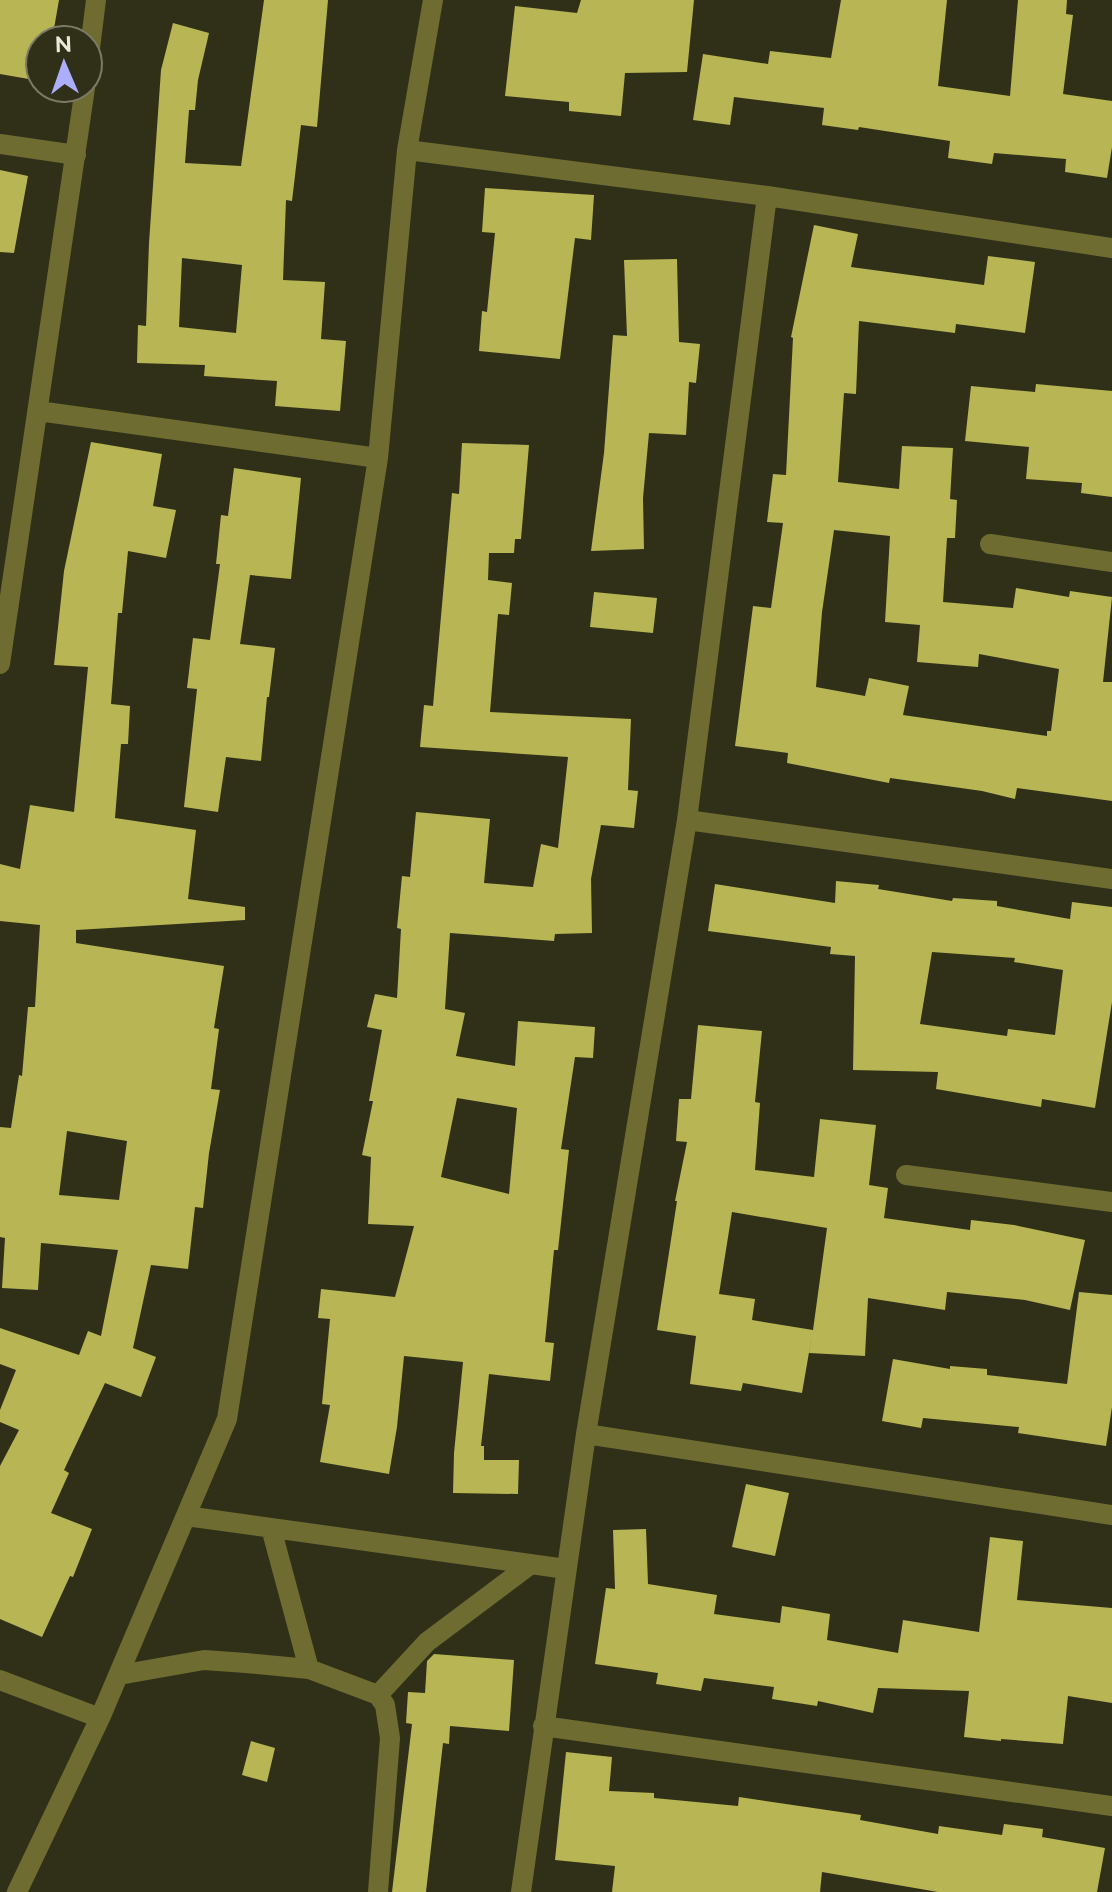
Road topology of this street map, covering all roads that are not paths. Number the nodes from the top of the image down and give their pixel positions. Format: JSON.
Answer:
{"nodes":[{"id":1,"x":96,"y":0,"type":"edge"},
{"id":2,"x":433,"y":0,"type":"edge"},
{"id":3,"x":93,"y":24,"type":"edge"},
{"id":4,"x":83,"y":104,"type":"edge"},
{"id":5,"x":0,"y":144,"type":"edge"},
{"id":6,"x":407,"y":150,"type":"junction"},
{"id":7,"x":76,"y":155,"type":"junction"},
{"id":8,"x":767,"y":196,"type":"junction"},
{"id":9,"x":1112,"y":248,"type":"edge"},
{"id":10,"x":38,"y":411,"type":"junction"},
{"id":11,"x":378,"y":458,"type":"junction"},
{"id":12,"x":990,"y":544,"type":"dead end"},
{"id":13,"x":1112,"y":562,"type":"edge"},
{"id":14,"x":0,"y":664,"type":"edge"},
{"id":15,"x":687,"y":820,"type":"junction"},
{"id":16,"x":1112,"y":879,"type":"edge"},
{"id":17,"x":906,"y":1175,"type":"dead end"},
{"id":18,"x":1112,"y":1202,"type":"edge"},
{"id":19,"x":586,"y":1434,"type":"junction"},
{"id":20,"x":1112,"y":1515,"type":"edge"},
{"id":21,"x":186,"y":1516,"type":"junction"},
{"id":22,"x":271,"y":1528,"type":"junction"},
{"id":23,"x":531,"y":1564,"type":"junction"},
{"id":24,"x":566,"y":1569,"type":"junction"},
{"id":25,"x":309,"y":1669,"type":"junction"},
{"id":26,"x":119,"y":1675,"type":"junction"},
{"id":27,"x":0,"y":1680,"type":"edge"},
{"id":28,"x":378,"y":1695,"type":"junction"},
{"id":29,"x":100,"y":1718,"type":"junction"},
{"id":30,"x":543,"y":1726,"type":"junction"},
{"id":31,"x":1112,"y":1806,"type":"edge"},
{"id":32,"x":17,"y":1892,"type":"edge"},
{"id":33,"x":378,"y":1892,"type":"edge"},
{"id":34,"x":521,"y":1892,"type":"edge"}],
"edges":[{"from":1,"to":3,"type":"street"},
{"from":2,"to":6,"type":"street"},
{"from":4,"to":7,"type":"street"},
{"from":5,"to":7,"type":"street"},
{"from":6,"to":8,"type":"street"},
{"from":6,"to":11,"type":"street"},
{"from":7,"to":10,"type":"street"},
{"from":8,"to":9,"type":"street"},
{"from":8,"to":15,"type":"street"},
{"from":10,"to":11,"type":"street"},
{"from":10,"to":14,"type":"street"},
{"from":11,"to":21,"type":"street"},
{"from":12,"to":13,"type":"street"},
{"from":15,"to":16,"type":"street"},
{"from":15,"to":19,"type":"street"},
{"from":17,"to":18,"type":"street"},
{"from":19,"to":20,"type":"street"},
{"from":19,"to":24,"type":"street"},
{"from":21,"to":22,"type":"street"},
{"from":21,"to":26,"type":"street"},
{"from":22,"to":23,"type":"street"},
{"from":22,"to":25,"type":"street"},
{"from":23,"to":24,"type":"street"},
{"from":23,"to":28,"type":"street"},
{"from":24,"to":30,"type":"street"},
{"from":25,"to":26,"type":"street"},
{"from":25,"to":28,"type":"street"},
{"from":26,"to":29,"type":"street"},
{"from":27,"to":29,"type":"street"},
{"from":28,"to":33,"type":"street"},
{"from":29,"to":32,"type":"street"},
{"from":30,"to":31,"type":"street"},
{"from":30,"to":34,"type":"street"}]}
